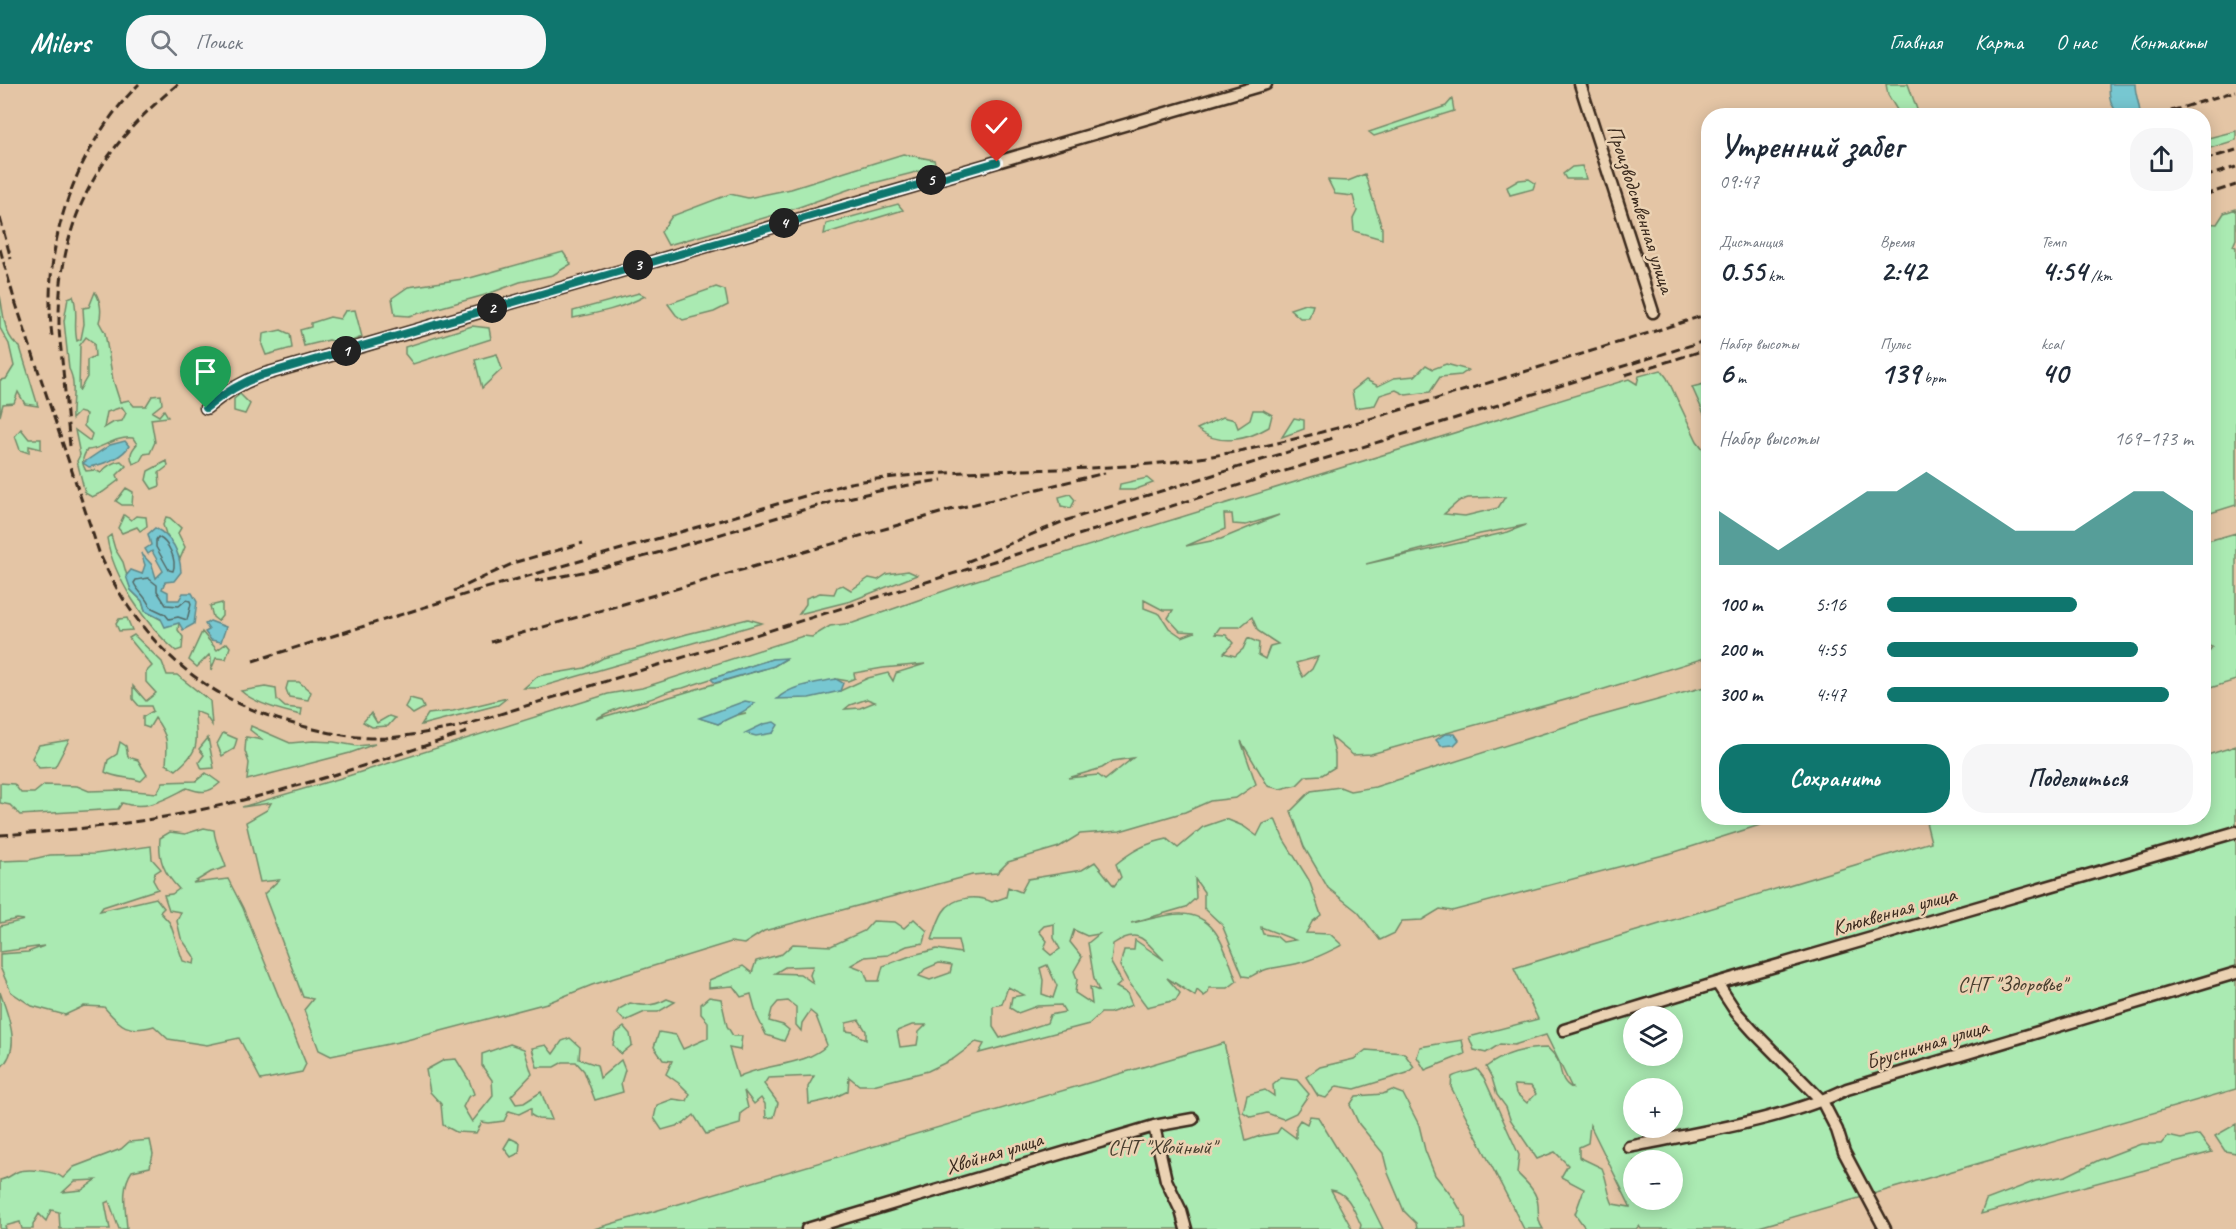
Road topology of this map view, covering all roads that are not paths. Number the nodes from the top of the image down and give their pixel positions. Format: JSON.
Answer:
{"nodes":[{"id":1,"x":1266,"y":84,"type":"edge"},
{"id":2,"x":1580,"y":84,"type":"edge"},
{"id":3,"x":1653,"y":312,"type":"dead end"},
{"id":4,"x":206,"y":408,"type":"dead end"},
{"id":5,"x":2236,"y":832,"type":"edge"},
{"id":6,"x":2236,"y":973,"type":"edge"},
{"id":7,"x":1717,"y":983,"type":"junction"},
{"id":8,"x":1564,"y":1030,"type":"dead end"},
{"id":9,"x":1822,"y":1101,"type":"junction"},
{"id":10,"x":1193,"y":1119,"type":"dead end"},
{"id":11,"x":1154,"y":1126,"type":"junction"},
{"id":12,"x":1629,"y":1147,"type":"dead end"},
{"id":13,"x":807,"y":1229,"type":"edge"},
{"id":14,"x":1186,"y":1229,"type":"edge"},
{"id":15,"x":1885,"y":1229,"type":"edge"}],
"edges":[{"from":1,"to":4,"type":"street"},
{"from":2,"to":3,"type":"street","name":"Производственная улица"},
{"from":5,"to":7,"type":"street","name":"Клюквенная улица"},
{"from":6,"to":9,"type":"street","name":"Брусничная улица"},
{"from":7,"to":8,"type":"street","name":"Клюквенная улица"},
{"from":7,"to":9,"type":"street"},
{"from":9,"to":12,"type":"street","name":"Брусничная улица"},
{"from":9,"to":15,"type":"street"},
{"from":10,"to":11,"type":"street","name":"Хвойная улица"},
{"from":11,"to":13,"type":"street","name":"Хвойная улица"},
{"from":11,"to":14,"type":"street"}]}
